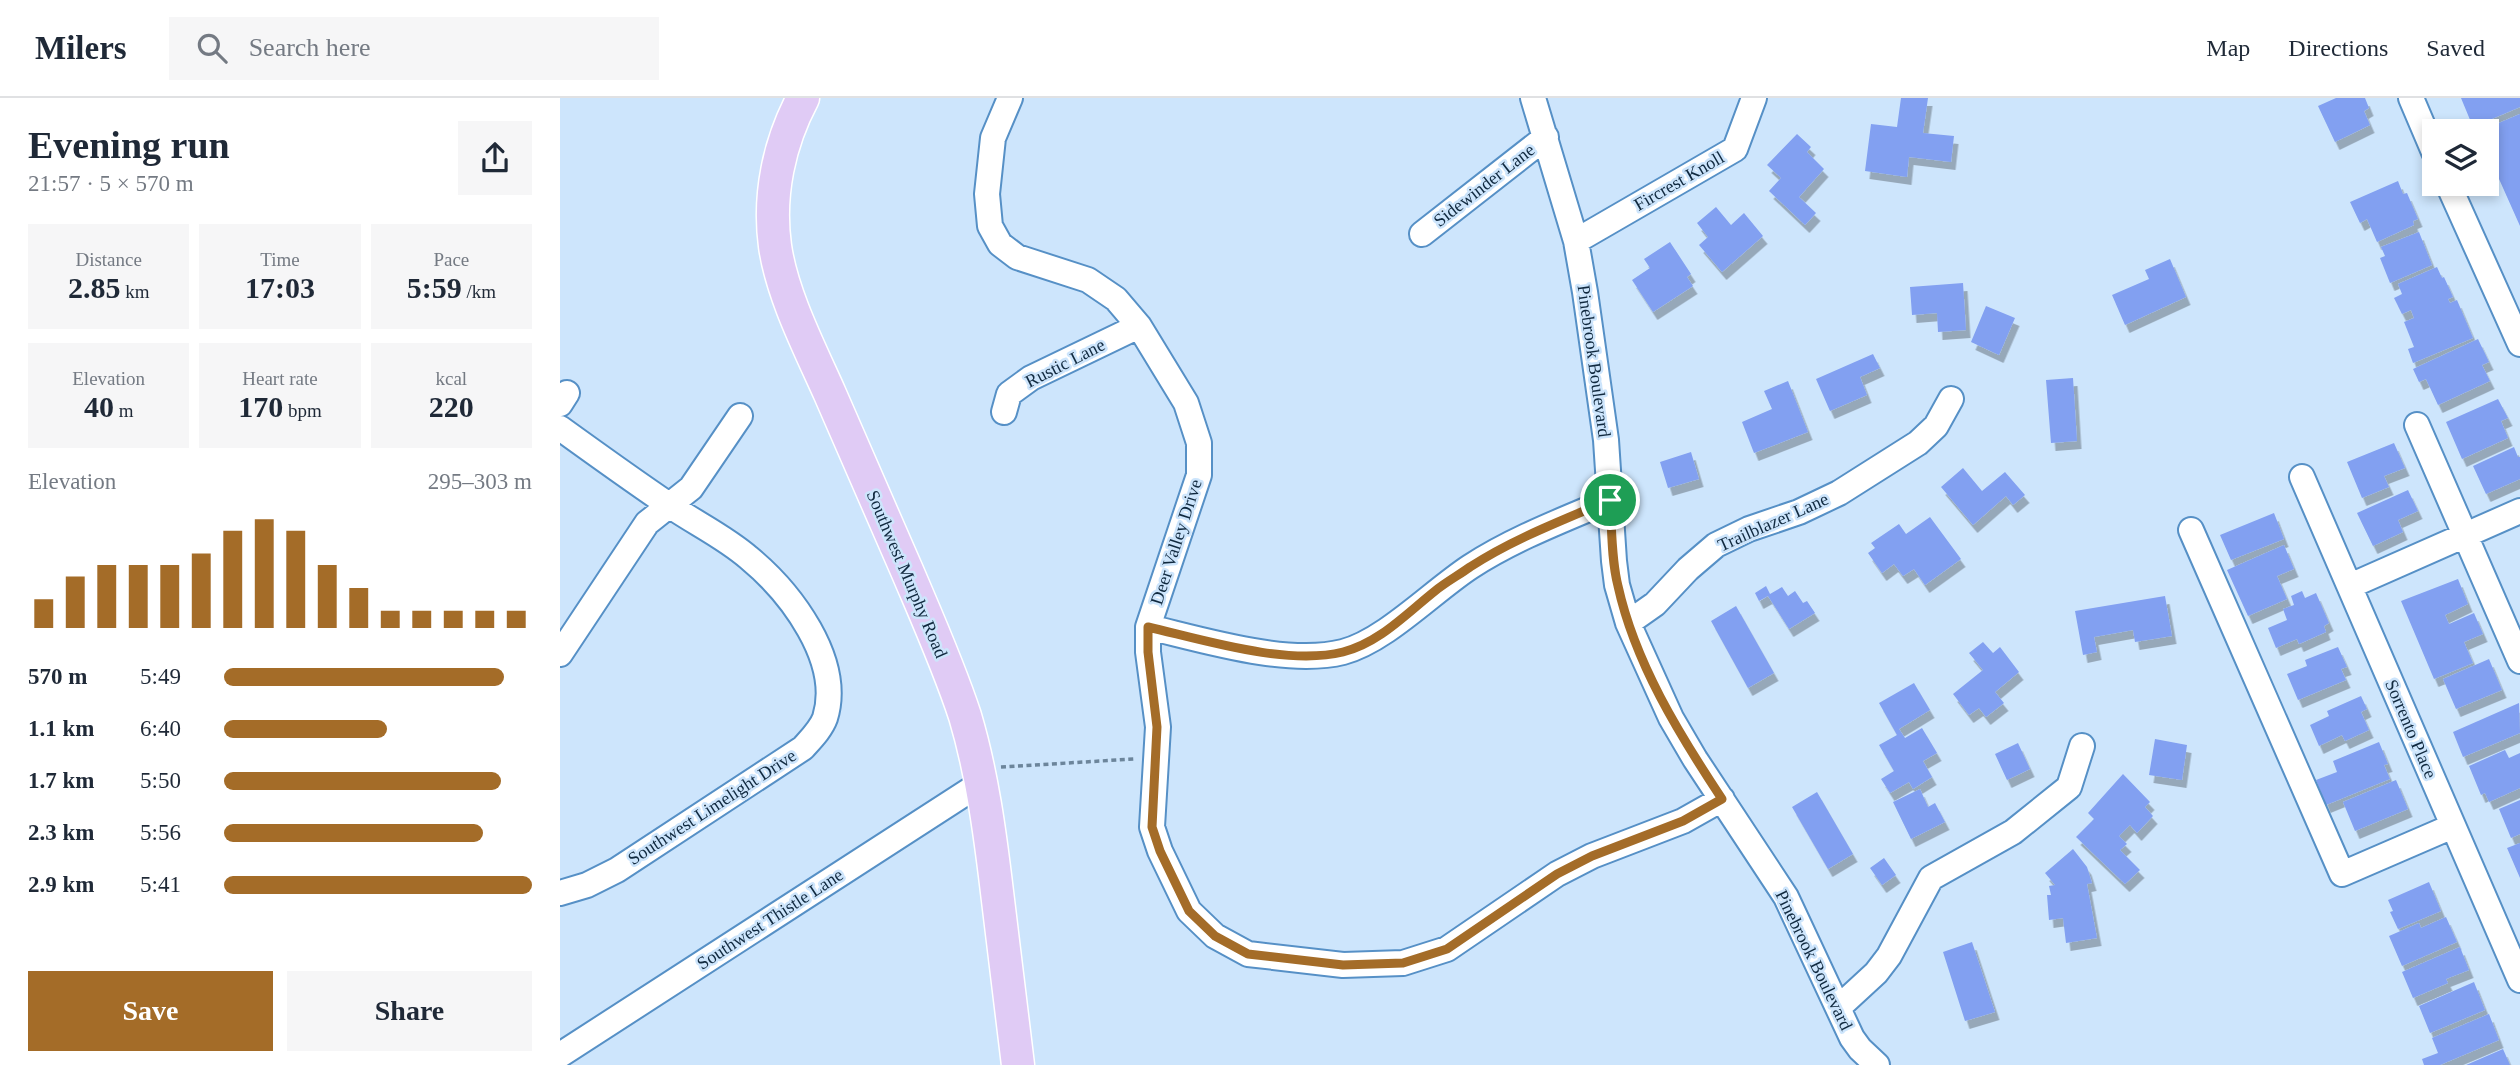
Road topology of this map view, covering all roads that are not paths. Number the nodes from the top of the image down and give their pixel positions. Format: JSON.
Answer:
{"nodes":[{"id":1,"x":803,"y":98,"type":"edge"},
{"id":2,"x":1010,"y":98,"type":"edge"},
{"id":3,"x":1533,"y":98,"type":"edge"},
{"id":4,"x":1754,"y":98,"type":"edge"},
{"id":5,"x":2411,"y":98,"type":"edge"},
{"id":6,"x":2422,"y":124,"type":"edge"},
{"id":7,"x":1546,"y":137,"type":"junction"},
{"id":8,"x":2453,"y":196,"type":"edge"},
{"id":9,"x":1422,"y":234,"type":"dead end"},
{"id":10,"x":1576,"y":241,"type":"junction"},
{"id":11,"x":1139,"y":326,"type":"junction"},
{"id":12,"x":2520,"y":344,"type":"edge"},
{"id":13,"x":1951,"y":399,"type":"dead end"},
{"id":14,"x":1004,"y":412,"type":"dead end"},
{"id":15,"x":740,"y":416,"type":"dead end"},
{"id":16,"x":2417,"y":425,"type":"dead end"},
{"id":17,"x":560,"y":428,"type":"edge"},
{"id":18,"x":2302,"y":477,"type":"dead end"},
{"id":19,"x":1610,"y":500,"type":"junction"},
{"id":20,"x":670,"y":505,"type":"junction"},
{"id":21,"x":2520,"y":511,"type":"edge"},
{"id":22,"x":2191,"y":530,"type":"dead end"},
{"id":23,"x":2465,"y":535,"type":"junction"},
{"id":24,"x":2350,"y":586,"type":"junction"},
{"id":25,"x":1628,"y":623,"type":"junction"},
{"id":26,"x":1148,"y":627,"type":"junction"},
{"id":27,"x":560,"y":654,"type":"edge"},
{"id":28,"x":2520,"y":661,"type":"edge"},
{"id":29,"x":2082,"y":746,"type":"dead end"},
{"id":30,"x":980,"y":777,"type":"junction"},
{"id":31,"x":1722,"y":799,"type":"junction"},
{"id":32,"x":2453,"y":826,"type":"junction"},
{"id":33,"x":560,"y":893,"type":"edge"},
{"id":34,"x":2520,"y":980,"type":"edge"},
{"id":35,"x":1838,"y":1008,"type":"junction"},
{"id":36,"x":560,"y":1055,"type":"edge"},
{"id":37,"x":1018,"y":1065,"type":"edge"},
{"id":38,"x":1877,"y":1065,"type":"edge"}],
"edges":[{"from":1,"to":30,"type":"main road","name":"Southwest Murphy Road"},
{"from":2,"to":11,"type":"street","name":"Deer Valley Drive"},
{"from":3,"to":7,"type":"street","name":"Pinebrook Boulevard"},
{"from":4,"to":10,"type":"street","name":"Fircrest Knoll"},
{"from":5,"to":6,"type":"street"},
{"from":7,"to":9,"type":"street","name":"Sidewinder Lane"},
{"from":7,"to":10,"type":"street","name":"Pinebrook Boulevard"},
{"from":8,"to":12,"type":"street"},
{"from":10,"to":19,"type":"street","name":"Pinebrook Boulevard"},
{"from":11,"to":14,"type":"street","name":"Rustic Lane"},
{"from":11,"to":26,"type":"street","name":"Deer Valley Drive"},
{"from":13,"to":25,"type":"street","name":"Trailblazer Lane"},
{"from":15,"to":20,"type":"street"},
{"from":16,"to":23,"type":"street"},
{"from":17,"to":20,"type":"street","name":"Southwest Limelight Drive"},
{"from":18,"to":24,"type":"street","name":"Sorrento Place"},
{"from":19,"to":25,"type":"street","name":"Pinebrook Boulevard"},
{"from":19,"to":26,"type":"street"},
{"from":20,"to":27,"type":"street"},
{"from":20,"to":33,"type":"street","name":"Southwest Limelight Drive"},
{"from":21,"to":23,"type":"street"},
{"from":22,"to":32,"type":"street"},
{"from":23,"to":24,"type":"street"},
{"from":23,"to":28,"type":"street"},
{"from":24,"to":32,"type":"street","name":"Sorrento Place"},
{"from":25,"to":31,"type":"street","name":"Pinebrook Boulevard"},
{"from":26,"to":31,"type":"street","name":"Deer Valley Drive"},
{"from":29,"to":35,"type":"street"},
{"from":30,"to":36,"type":"street","name":"Southwest Thistle Lane"},
{"from":30,"to":37,"type":"main road","name":"Southwest Murphy Road"},
{"from":31,"to":35,"type":"street","name":"Pinebrook Boulevard"},
{"from":32,"to":34,"type":"street","name":"Sorrento Place"},
{"from":35,"to":38,"type":"street","name":"Pinebrook Boulevard"}]}
